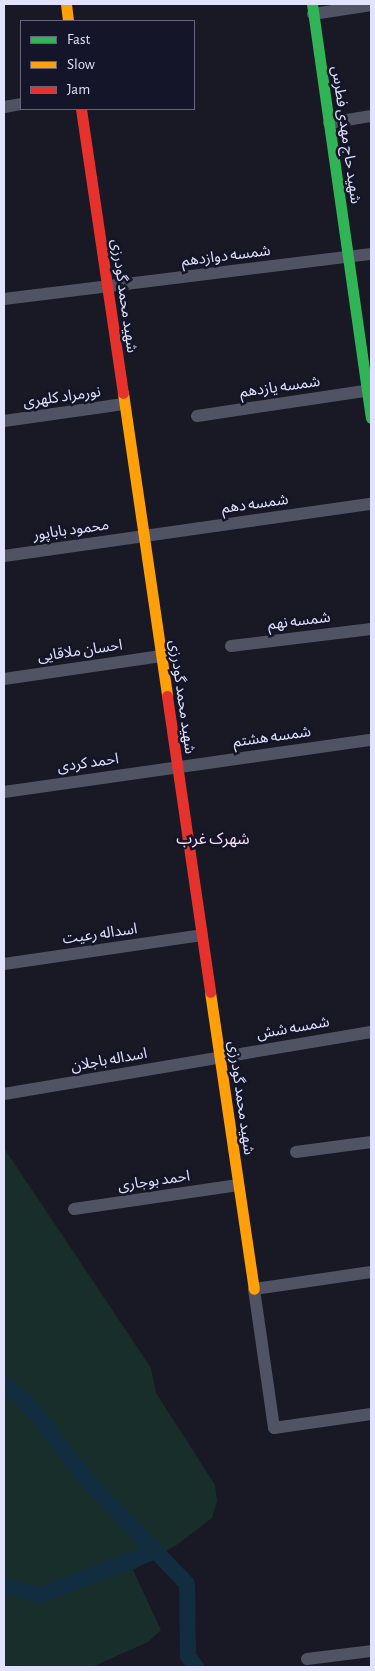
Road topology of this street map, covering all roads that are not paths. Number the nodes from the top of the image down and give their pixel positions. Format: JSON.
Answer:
{"nodes":[{"id":1,"x":66,"y":4,"type":"edge"},
{"id":2,"x":371,"y":4,"type":"edge"},
{"id":3,"x":312,"y":9,"type":"edge"},
{"id":4,"x":68,"y":20,"type":"edge"},
{"id":5,"x":20,"y":104,"type":"edge"},
{"id":6,"x":4,"y":106,"type":"edge"},
{"id":7,"x":81,"y":110,"type":"edge"},
{"id":8,"x":371,"y":116,"type":"edge"},
{"id":9,"x":329,"y":123,"type":"junction"},
{"id":10,"x":371,"y":254,"type":"edge"},
{"id":11,"x":348,"y":258,"type":"junction"},
{"id":12,"x":107,"y":286,"type":"junction"},
{"id":13,"x":4,"y":299,"type":"edge"},
{"id":14,"x":369,"y":390,"type":"edge"},
{"id":15,"x":124,"y":404,"type":"junction"},
{"id":16,"x":197,"y":416,"type":"dead end"},
{"id":17,"x":371,"y":418,"type":"edge"},
{"id":18,"x":4,"y":421,"type":"edge"},
{"id":19,"x":371,"y":504,"type":"edge"},
{"id":20,"x":143,"y":536,"type":"junction"},
{"id":21,"x":4,"y":556,"type":"edge"},
{"id":22,"x":371,"y":629,"type":"edge"},
{"id":23,"x":231,"y":646,"type":"dead end"},
{"id":24,"x":161,"y":656,"type":"junction"},
{"id":25,"x":4,"y":679,"type":"edge"},
{"id":26,"x":371,"y":740,"type":"edge"},
{"id":27,"x":177,"y":767,"type":"junction"},
{"id":28,"x":4,"y":792,"type":"edge"},
{"id":29,"x":202,"y":935,"type":"junction"},
{"id":30,"x":4,"y":964,"type":"edge"},
{"id":31,"x":371,"y":1032,"type":"edge"},
{"id":32,"x":220,"y":1057,"type":"junction"},
{"id":33,"x":4,"y":1094,"type":"edge"},
{"id":34,"x":371,"y":1142,"type":"edge"},
{"id":35,"x":296,"y":1152,"type":"dead end"},
{"id":36,"x":238,"y":1185,"type":"junction"},
{"id":37,"x":74,"y":1209,"type":"dead end"},
{"id":38,"x":371,"y":1272,"type":"edge"},
{"id":39,"x":254,"y":1289,"type":"junction"},
{"id":40,"x":371,"y":1414,"type":"edge"},
{"id":41,"x":371,"y":1651,"type":"edge"},
{"id":42,"x":308,"y":1659,"type":"dead end"}],
"edges":[{"from":1,"to":4,"type":"street"},
{"from":2,"to":3,"type":"street"},
{"from":3,"to":9,"type":"street","name":"شهید حاج مهدی فطرس"},
{"from":5,"to":6,"type":"street"},
{"from":7,"to":12,"type":"street","name":"شهید محمد گودرزی"},
{"from":8,"to":9,"type":"street"},
{"from":9,"to":11,"type":"street","name":"شهید حاج مهدی فطرس"},
{"from":10,"to":11,"type":"street","name":"شمسه دوازدهم"},
{"from":11,"to":12,"type":"street","name":"شمسه دوازدهم"},
{"from":11,"to":14,"type":"street","name":"شهید حاج مهدی فطرس"},
{"from":12,"to":13,"type":"street","name":"شمسه دوازدهم"},
{"from":12,"to":15,"type":"street","name":"شهید محمد گودرزی"},
{"from":14,"to":16,"type":"street","name":"شمسه یازدهم"},
{"from":14,"to":17,"type":"street","name":"شهید حاج مهدی فطرس"},
{"from":15,"to":18,"type":"street","name":"نورمراد کلهری"},
{"from":15,"to":20,"type":"street","name":"شهید محمد گودرزی"},
{"from":19,"to":20,"type":"street","name":"شمسه دهم"},
{"from":20,"to":21,"type":"street","name":"محمود باباپور"},
{"from":20,"to":24,"type":"street","name":"شهید محمد گودرزی"},
{"from":22,"to":23,"type":"street","name":"شمسه نهم"},
{"from":24,"to":25,"type":"street","name":"احسان ملاقایی"},
{"from":24,"to":27,"type":"street","name":"شهید محمد گودرزی"},
{"from":26,"to":27,"type":"street","name":"شمسه هشتم"},
{"from":27,"to":28,"type":"street","name":"احمد کردی"},
{"from":27,"to":29,"type":"street","name":"شهید محمد گودرزی"},
{"from":29,"to":30,"type":"street","name":"اسداله رعیت"},
{"from":29,"to":32,"type":"street","name":"شهید محمد گودرزی"},
{"from":31,"to":32,"type":"street","name":"شمسه شش"},
{"from":32,"to":33,"type":"street","name":"اسداله باجلان"},
{"from":32,"to":36,"type":"street","name":"شهید محمد گودرزی"},
{"from":34,"to":35,"type":"street"},
{"from":36,"to":37,"type":"street","name":"احمد بوجاری"},
{"from":36,"to":39,"type":"street","name":"شهید محمد گودرزی"},
{"from":38,"to":39,"type":"street"},
{"from":39,"to":40,"type":"street"},
{"from":41,"to":42,"type":"street"}]}
